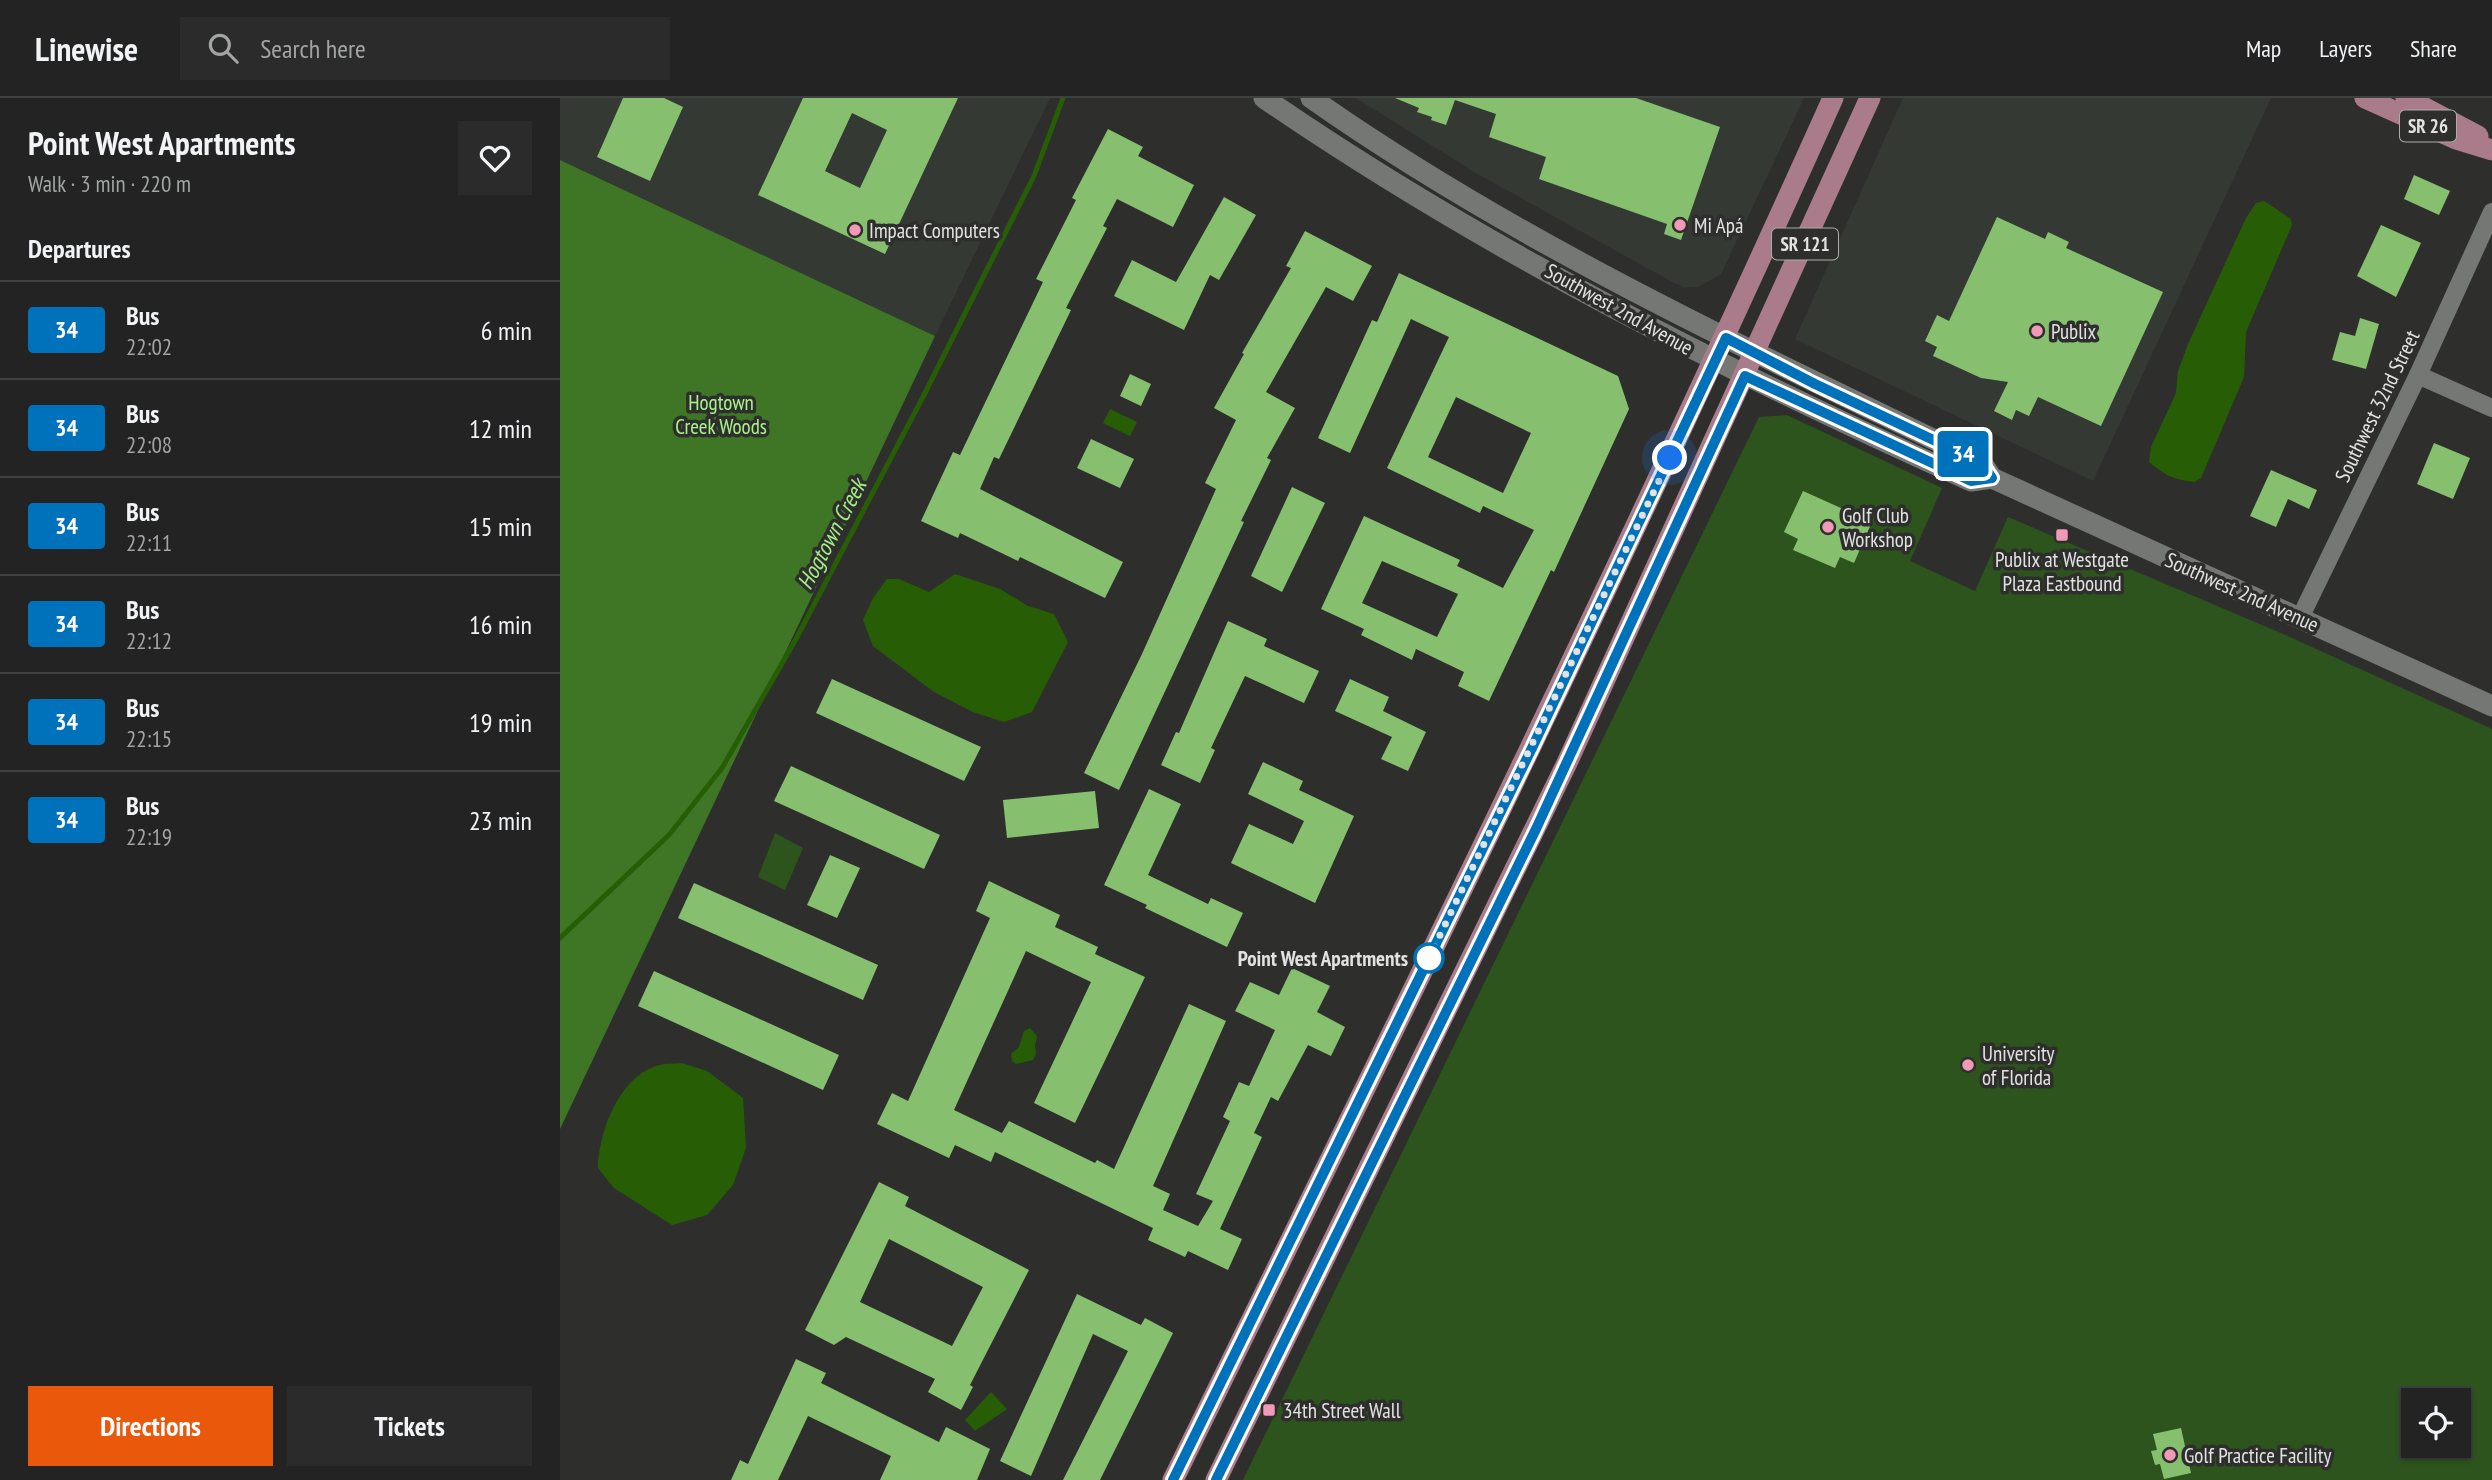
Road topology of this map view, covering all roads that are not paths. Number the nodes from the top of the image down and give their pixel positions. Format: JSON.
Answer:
{"nodes":[{"id":1,"x":1264,"y":98,"type":"edge"},
{"id":2,"x":1311,"y":98,"type":"edge"},
{"id":3,"x":1833,"y":98,"type":"edge"},
{"id":4,"x":1870,"y":98,"type":"edge"},
{"id":5,"x":2365,"y":98,"type":"edge"},
{"id":6,"x":2406,"y":98,"type":"edge"},
{"id":7,"x":2492,"y":144,"type":"edge"},
{"id":8,"x":2492,"y":150,"type":"edge"},
{"id":9,"x":2492,"y":212,"type":"edge"},
{"id":10,"x":1726,"y":338,"type":"junction"},
{"id":11,"x":1756,"y":353,"type":"junction"},
{"id":12,"x":1715,"y":361,"type":"junction"},
{"id":13,"x":2418,"y":375,"type":"junction"},
{"id":14,"x":1745,"y":376,"type":"junction"},
{"id":15,"x":2492,"y":408,"type":"edge"},
{"id":16,"x":1992,"y":478,"type":"junction"},
{"id":17,"x":2300,"y":618,"type":"junction"},
{"id":18,"x":2492,"y":706,"type":"edge"},
{"id":19,"x":1173,"y":1480,"type":"edge"},
{"id":20,"x":1216,"y":1480,"type":"edge"}],
"edges":[{"from":1,"to":12,"type":"main road","name":"Southwest 2nd Avenue"},
{"from":2,"to":10,"type":"main road","name":"Southwest 2nd Avenue"},
{"from":3,"to":10,"type":"main road","number":"SR 121"},
{"from":4,"to":11,"type":"main road","number":"SR 121"},
{"from":5,"to":8,"type":"main road","number":"SR 26"},
{"from":6,"to":7,"type":"main road","number":"SR 26"},
{"from":9,"to":13,"type":"street","name":"Southwest 32nd Street"},
{"from":10,"to":11,"type":"main road","name":"Southwest 2nd Avenue"},
{"from":10,"to":12,"type":"main road","number":"SR 121"},
{"from":11,"to":14,"type":"main road","number":"SR 121"},
{"from":11,"to":16,"type":"main road","name":"Southwest 2nd Avenue"},
{"from":12,"to":14,"type":"main road","name":"Southwest 2nd Avenue"},
{"from":12,"to":19,"type":"main road","number":"SR 121"},
{"from":13,"to":15,"type":"street"},
{"from":13,"to":17,"type":"street","name":"Southwest 32nd Street"},
{"from":14,"to":16,"type":"main road","name":"Southwest 2nd Avenue"},
{"from":14,"to":20,"type":"main road","number":"SR 121"},
{"from":16,"to":17,"type":"main road","name":"Southwest 2nd Avenue"},
{"from":17,"to":18,"type":"main road","name":"Southwest 2nd Avenue"}]}
